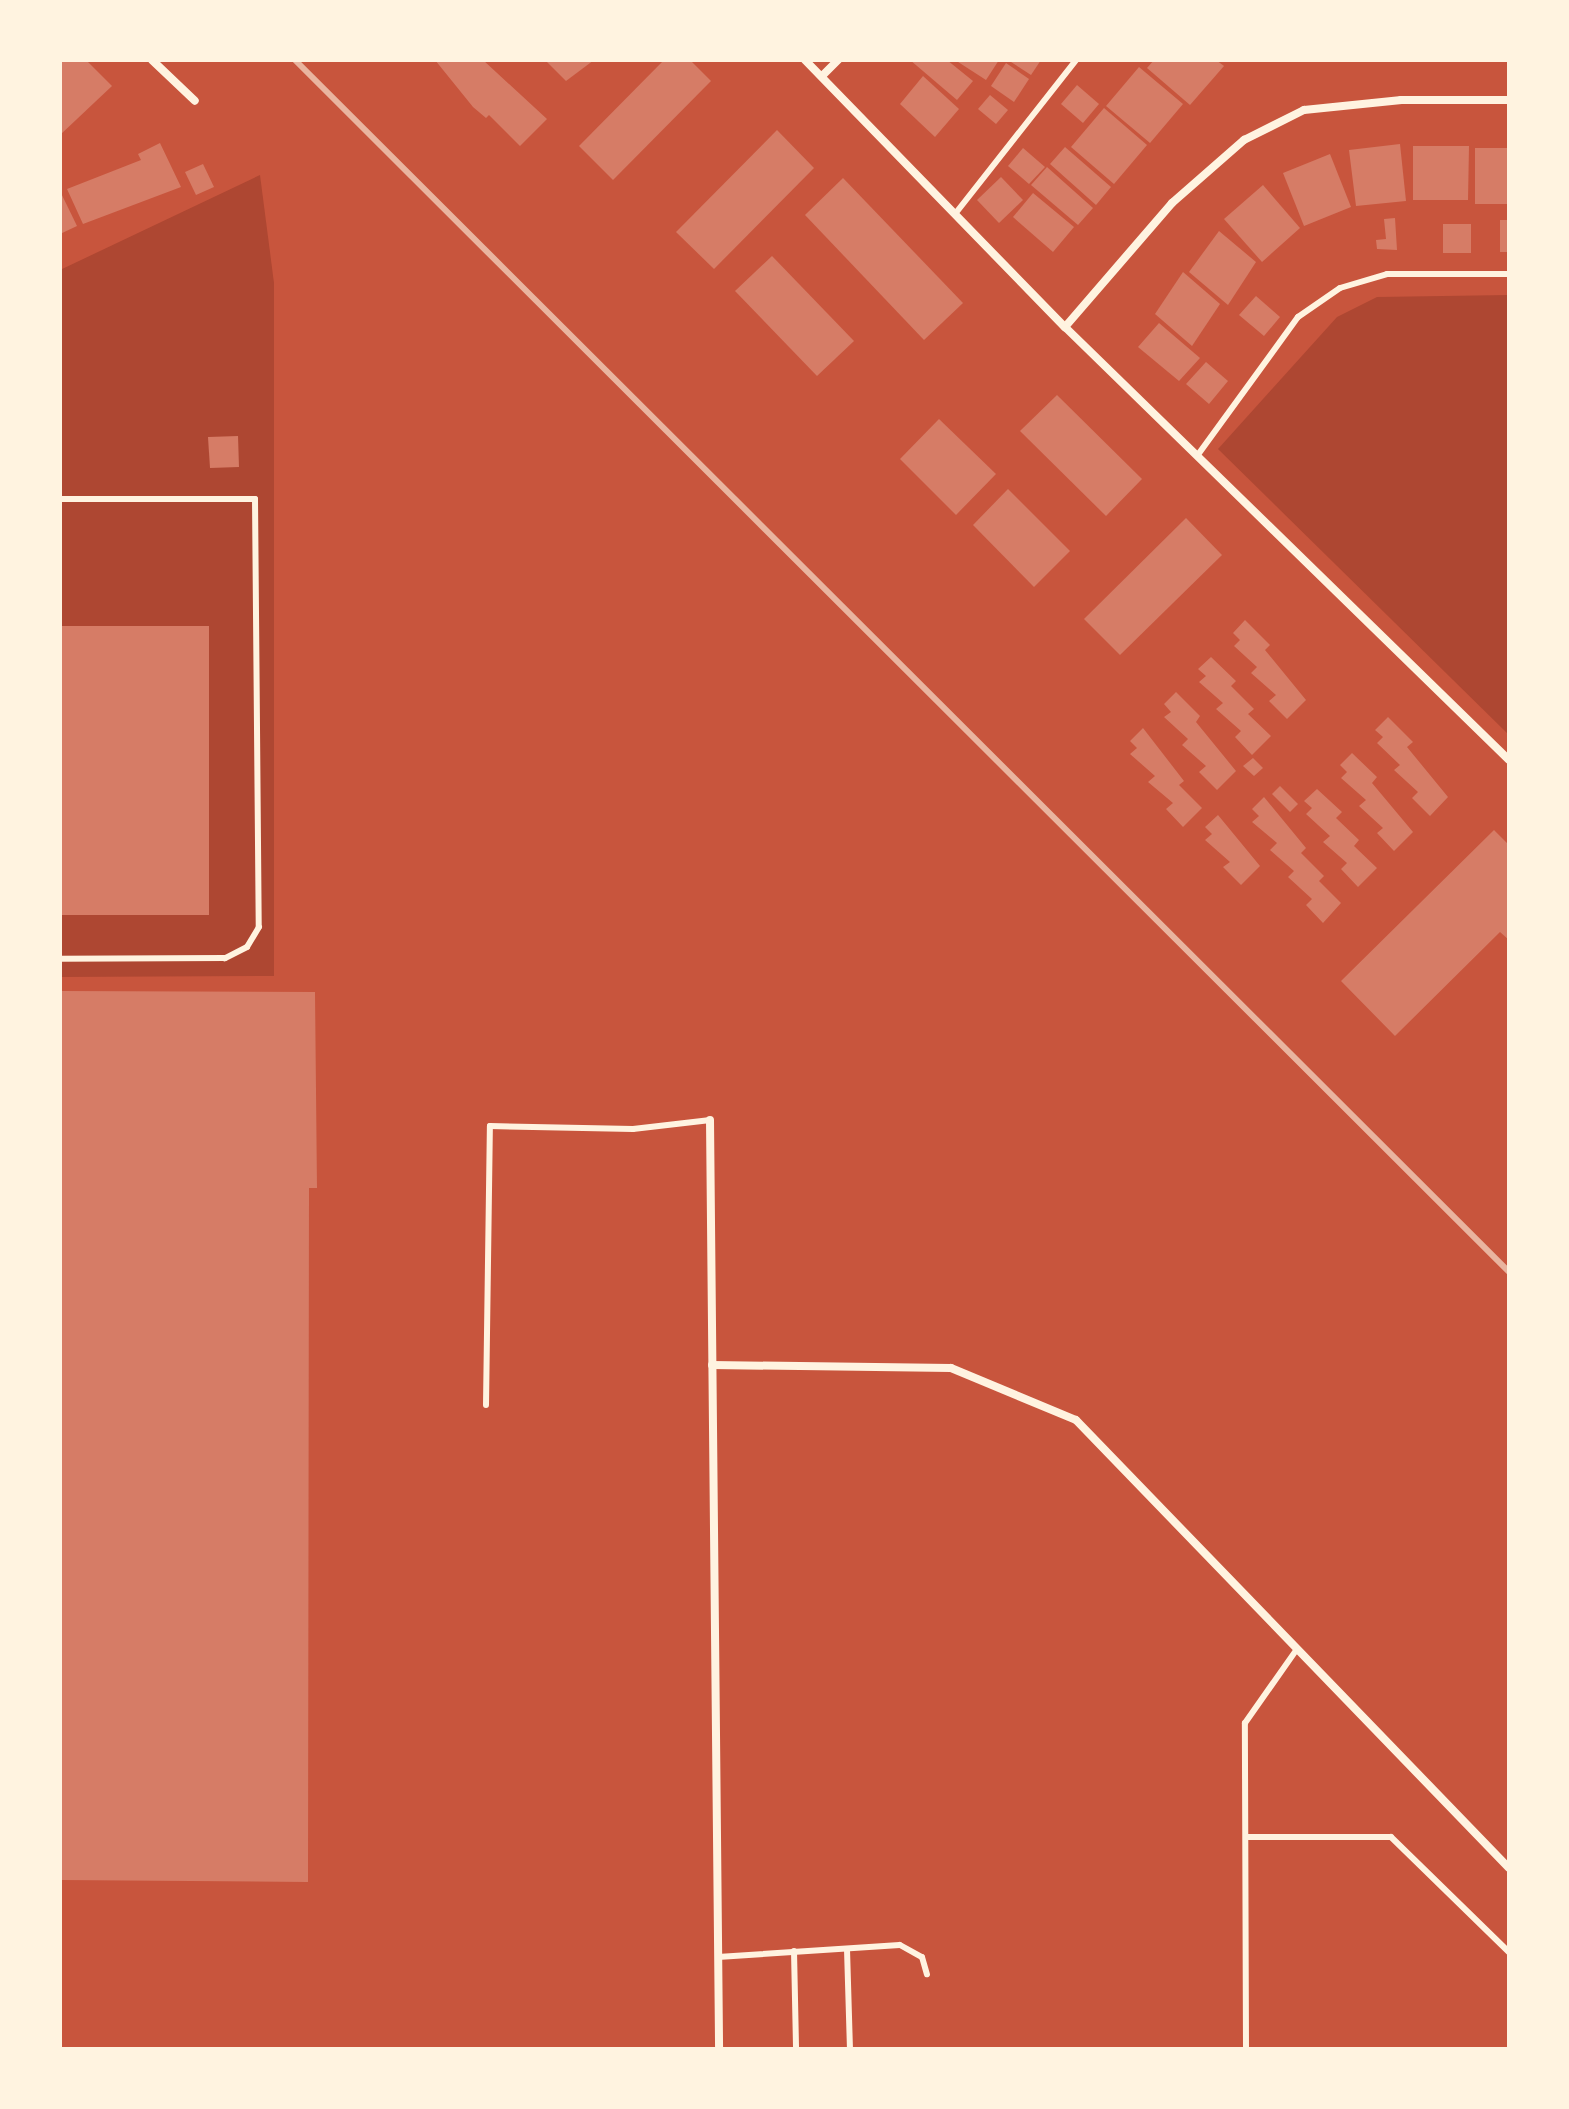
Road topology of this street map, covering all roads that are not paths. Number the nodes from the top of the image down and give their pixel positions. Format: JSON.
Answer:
{"nodes":[{"id":1,"x":152,"y":60,"type":"edge"},
{"id":2,"x":805,"y":60,"type":"edge"},
{"id":3,"x":838,"y":60,"type":"edge"},
{"id":4,"x":1076,"y":60,"type":"edge"},
{"id":5,"x":822,"y":76,"type":"junction"},
{"id":6,"x":1509,"y":100,"type":"edge"},
{"id":7,"x":195,"y":101,"type":"dead end"},
{"id":8,"x":955,"y":214,"type":"junction"},
{"id":9,"x":1509,"y":274,"type":"edge"},
{"id":10,"x":1065,"y":327,"type":"junction"},
{"id":11,"x":1197,"y":456,"type":"junction"},
{"id":12,"x":60,"y":499,"type":"edge"},
{"id":13,"x":1509,"y":760,"type":"edge"},
{"id":14,"x":60,"y":959,"type":"edge"},
{"id":15,"x":710,"y":1120,"type":"joint"},
{"id":16,"x":712,"y":1365,"type":"junction"},
{"id":17,"x":486,"y":1405,"type":"dead end"},
{"id":18,"x":1297,"y":1649,"type":"junction"},
{"id":19,"x":1246,"y":1837,"type":"junction"},
{"id":20,"x":1509,"y":1868,"type":"edge"},
{"id":21,"x":847,"y":1949,"type":"junction"},
{"id":22,"x":794,"y":1951,"type":"junction"},
{"id":23,"x":1509,"y":1952,"type":"edge"},
{"id":24,"x":718,"y":1957,"type":"junction"},
{"id":25,"x":927,"y":1974,"type":"dead end"},
{"id":26,"x":719,"y":2049,"type":"edge"},
{"id":27,"x":796,"y":2049,"type":"edge"},
{"id":28,"x":850,"y":2049,"type":"edge"},
{"id":29,"x":1246,"y":2049,"type":"edge"}],
"edges":[{"from":1,"to":7,"type":"street"},
{"from":2,"to":5,"type":"street"},
{"from":3,"to":5,"type":"street"},
{"from":4,"to":8,"type":"lane"},
{"from":5,"to":8,"type":"street"},
{"from":6,"to":10,"type":"street"},
{"from":8,"to":10,"type":"street"},
{"from":9,"to":11,"type":"lane"},
{"from":10,"to":11,"type":"street"},
{"from":11,"to":13,"type":"street"},
{"from":12,"to":14,"type":"lane"},
{"from":15,"to":16,"type":"street"},
{"from":15,"to":17,"type":"lane"},
{"from":16,"to":18,"type":"street"},
{"from":16,"to":24,"type":"street"},
{"from":18,"to":19,"type":"lane"},
{"from":18,"to":20,"type":"street"},
{"from":19,"to":23,"type":"lane"},
{"from":19,"to":29,"type":"lane"},
{"from":21,"to":22,"type":"lane"},
{"from":21,"to":25,"type":"lane"},
{"from":21,"to":28,"type":"lane"},
{"from":22,"to":24,"type":"lane"},
{"from":22,"to":27,"type":"lane"},
{"from":24,"to":26,"type":"street"}]}
